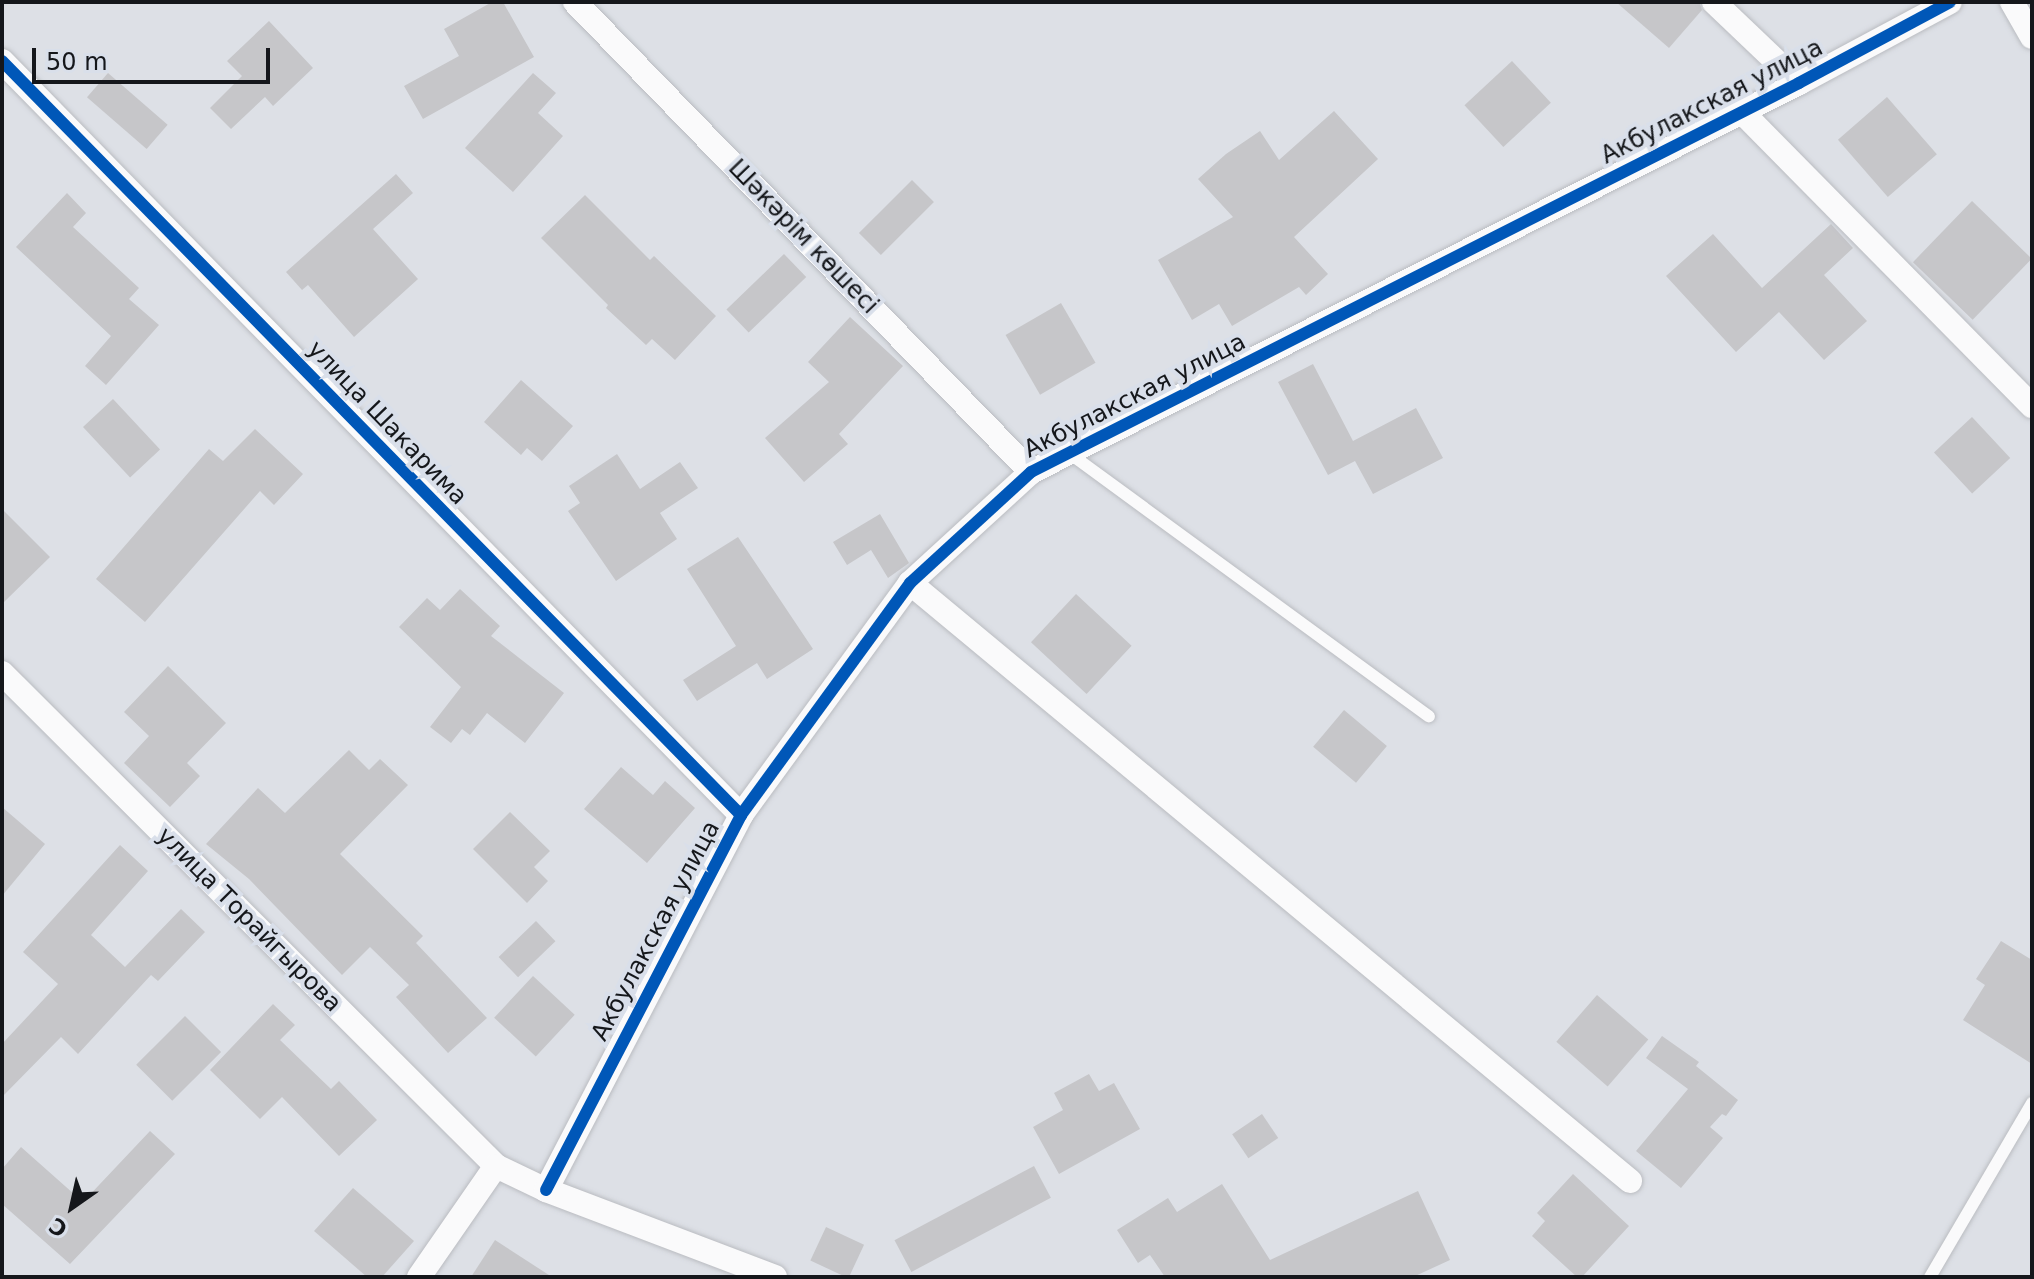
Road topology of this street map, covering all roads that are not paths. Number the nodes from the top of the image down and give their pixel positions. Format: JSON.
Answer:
{"nodes":[{"id":1,"x":575,"y":2,"type":"edge"},
{"id":2,"x":1714,"y":2,"type":"edge"},
{"id":3,"x":1950,"y":2,"type":"edge"},
{"id":4,"x":2012,"y":2,"type":"edge"},
{"id":5,"x":2032,"y":37,"type":"edge"},
{"id":6,"x":2,"y":61,"type":"edge"},
{"id":7,"x":1799,"y":83,"type":"junction"},
{"id":8,"x":1742,"y":112,"type":"junction"},
{"id":9,"x":2032,"y":406,"type":"edge"},
{"id":10,"x":1069,"y":453,"type":"junction"},
{"id":11,"x":1031,"y":472,"type":"junction"},
{"id":12,"x":910,"y":583,"type":"junction"},
{"id":13,"x":2,"y":673,"type":"edge"},
{"id":14,"x":1429,"y":716,"type":"dead end"},
{"id":15,"x":741,"y":815,"type":"junction"},
{"id":16,"x":2032,"y":1103,"type":"edge"},
{"id":17,"x":496,"y":1166,"type":"junction"},
{"id":18,"x":1630,"y":1181,"type":"dead end"},
{"id":19,"x":546,"y":1190,"type":"junction"},
{"id":20,"x":419,"y":1277,"type":"edge"},
{"id":21,"x":775,"y":1277,"type":"edge"},
{"id":22,"x":1930,"y":1277,"type":"edge"}],
"edges":[{"from":1,"to":11,"type":"street","name":"Шәкәрім көшесі"},
{"from":2,"to":7,"type":"street"},
{"from":3,"to":7,"type":"street","name":"Акбулакская улица"},
{"from":4,"to":5,"type":"street"},
{"from":6,"to":15,"type":"street","name":"улица Шакарима"},
{"from":7,"to":8,"type":"street","name":"Акбулакская улица"},
{"from":8,"to":9,"type":"street"},
{"from":8,"to":10,"type":"street","name":"Акбулакская улица"},
{"from":10,"to":11,"type":"street","name":"Акбулакская улица"},
{"from":10,"to":14,"type":"lane"},
{"from":11,"to":12,"type":"street","name":"Акбулакская улица"},
{"from":12,"to":15,"type":"street","name":"Акбулакская улица"},
{"from":12,"to":18,"type":"street"},
{"from":13,"to":17,"type":"street","name":"улица Торайгырова"},
{"from":15,"to":19,"type":"street","name":"Акбулакская улица"},
{"from":16,"to":22,"type":"lane"},
{"from":17,"to":19,"type":"street","name":"улица Торайгырова"},
{"from":17,"to":20,"type":"street"},
{"from":19,"to":21,"type":"street","name":"улица Торайгырова"}]}
